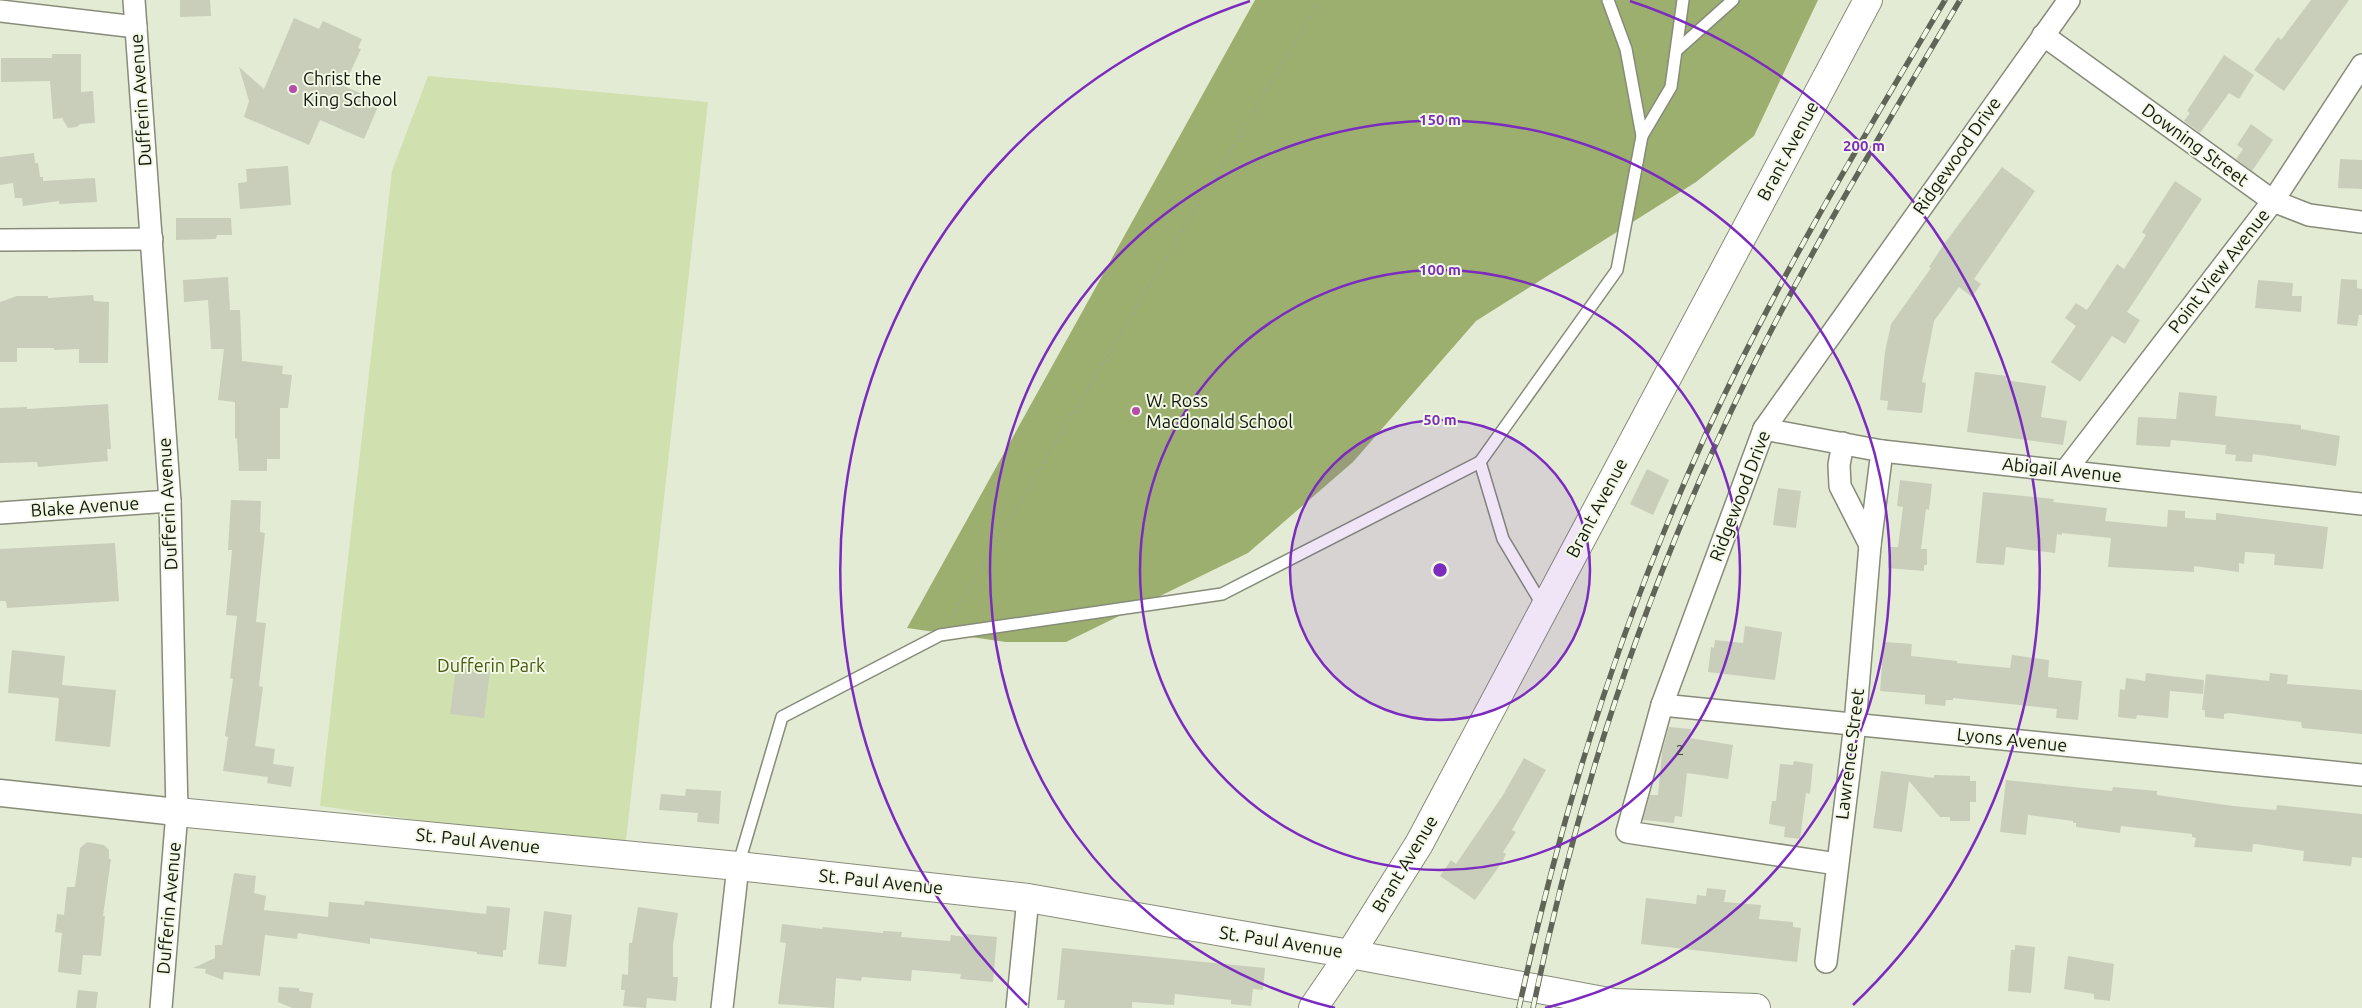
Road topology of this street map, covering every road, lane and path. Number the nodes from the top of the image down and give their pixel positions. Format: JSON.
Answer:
{"nodes":[{"id":1,"x":134,"y":0,"type":"edge"},
{"id":2,"x":1320,"y":0,"type":"edge"},
{"id":3,"x":1608,"y":0,"type":"edge"},
{"id":4,"x":1683,"y":0,"type":"edge"},
{"id":5,"x":1733,"y":0,"type":"edge"},
{"id":6,"x":1868,"y":0,"type":"edge"},
{"id":7,"x":2069,"y":0,"type":"edge"},
{"id":8,"x":0,"y":11,"type":"edge"},
{"id":9,"x":136,"y":27,"type":"junction"},
{"id":10,"x":2043,"y":35,"type":"junction"},
{"id":11,"x":1677,"y":50,"type":"junction"},
{"id":12,"x":2362,"y":65,"type":"edge"},
{"id":13,"x":1642,"y":136,"type":"junction"},
{"id":14,"x":2273,"y":201,"type":"junction"},
{"id":15,"x":2362,"y":222,"type":"edge"},
{"id":16,"x":152,"y":239,"type":"junction"},
{"id":17,"x":0,"y":240,"type":"edge"},
{"id":18,"x":1764,"y":428,"type":"junction"},
{"id":19,"x":1843,"y":443,"type":"junction"},
{"id":20,"x":1882,"y":451,"type":"junction"},
{"id":21,"x":1480,"y":462,"type":"junction"},
{"id":22,"x":2066,"y":470,"type":"junction"},
{"id":23,"x":170,"y":501,"type":"junction"},
{"id":24,"x":2362,"y":504,"type":"edge"},
{"id":25,"x":0,"y":513,"type":"edge"},
{"id":26,"x":1870,"y":545,"type":"junction"},
{"id":27,"x":1544,"y":608,"type":"junction"},
{"id":28,"x":940,"y":635,"type":"junction"},
{"id":29,"x":1662,"y":704,"type":"junction"},
{"id":30,"x":1855,"y":724,"type":"junction"},
{"id":31,"x":2362,"y":775,"type":"edge"},
{"id":32,"x":0,"y":793,"type":"edge"},
{"id":33,"x":177,"y":812,"type":"junction"},
{"id":34,"x":1837,"y":864,"type":"junction"},
{"id":35,"x":738,"y":866,"type":"junction"},
{"id":36,"x":1028,"y":898,"type":"junction"},
{"id":37,"x":1350,"y":954,"type":"junction"},
{"id":38,"x":1826,"y":962,"type":"dead end"},
{"id":39,"x":161,"y":1008,"type":"edge"},
{"id":40,"x":722,"y":1008,"type":"edge"},
{"id":41,"x":1017,"y":1008,"type":"edge"},
{"id":42,"x":1312,"y":1008,"type":"edge"},
{"id":43,"x":1756,"y":1008,"type":"edge"}],
"edges":[{"from":1,"to":9,"type":"street","name":"Dufferin Avenue"},
{"from":2,"to":28,"type":"path"},
{"from":3,"to":13,"type":"lane"},
{"from":4,"to":11,"type":"lane"},
{"from":5,"to":11,"type":"lane"},
{"from":6,"to":27,"type":"main road","name":"Brant Avenue"},
{"from":7,"to":10,"type":"street","name":"Ridgewood Drive"},
{"from":8,"to":9,"type":"street"},
{"from":9,"to":16,"type":"street","name":"Dufferin Avenue"},
{"from":10,"to":14,"type":"street","name":"Downing Street"},
{"from":10,"to":18,"type":"street","name":"Ridgewood Drive"},
{"from":11,"to":13,"type":"lane"},
{"from":12,"to":14,"type":"street","name":"Point View Avenue"},
{"from":13,"to":21,"type":"lane"},
{"from":14,"to":15,"type":"street","name":"Downing Street"},
{"from":14,"to":22,"type":"street","name":"Point View Avenue"},
{"from":16,"to":17,"type":"street"},
{"from":16,"to":23,"type":"street","name":"Dufferin Avenue"},
{"from":18,"to":19,"type":"street","name":"Abigail Avenue"},
{"from":18,"to":29,"type":"street","name":"Ridgewood Drive"},
{"from":19,"to":20,"type":"street","name":"Abigail Avenue"},
{"from":19,"to":26,"type":"street"},
{"from":20,"to":22,"type":"street","name":"Abigail Avenue"},
{"from":20,"to":26,"type":"street","name":"Lawrence Street"},
{"from":21,"to":27,"type":"lane"},
{"from":21,"to":28,"type":"lane"},
{"from":22,"to":24,"type":"street","name":"Abigail Avenue"},
{"from":23,"to":25,"type":"street","name":"Blake Avenue"},
{"from":23,"to":33,"type":"street","name":"Dufferin Avenue"},
{"from":26,"to":30,"type":"street","name":"Lawrence Street"},
{"from":27,"to":37,"type":"main road","name":"Brant Avenue"},
{"from":28,"to":35,"type":"lane"},
{"from":29,"to":30,"type":"street","name":"Lyons Avenue"},
{"from":29,"to":34,"type":"street","name":"Ridgewood Drive"},
{"from":30,"to":31,"type":"street","name":"Lyons Avenue"},
{"from":30,"to":34,"type":"street","name":"Lawrence Street"},
{"from":32,"to":33,"type":"street","name":"St. Paul Avenue"},
{"from":33,"to":35,"type":"main road","name":"St. Paul Avenue"},
{"from":33,"to":39,"type":"street","name":"Dufferin Avenue"},
{"from":34,"to":38,"type":"street","name":"Lawrence Street"},
{"from":35,"to":36,"type":"main road","name":"St. Paul Avenue"},
{"from":35,"to":40,"type":"street"},
{"from":36,"to":37,"type":"main road","name":"St. Paul Avenue"},
{"from":36,"to":41,"type":"street"},
{"from":37,"to":42,"type":"main road","name":"Brant Avenue"},
{"from":37,"to":43,"type":"main road","name":"St. Paul Avenue"}]}
